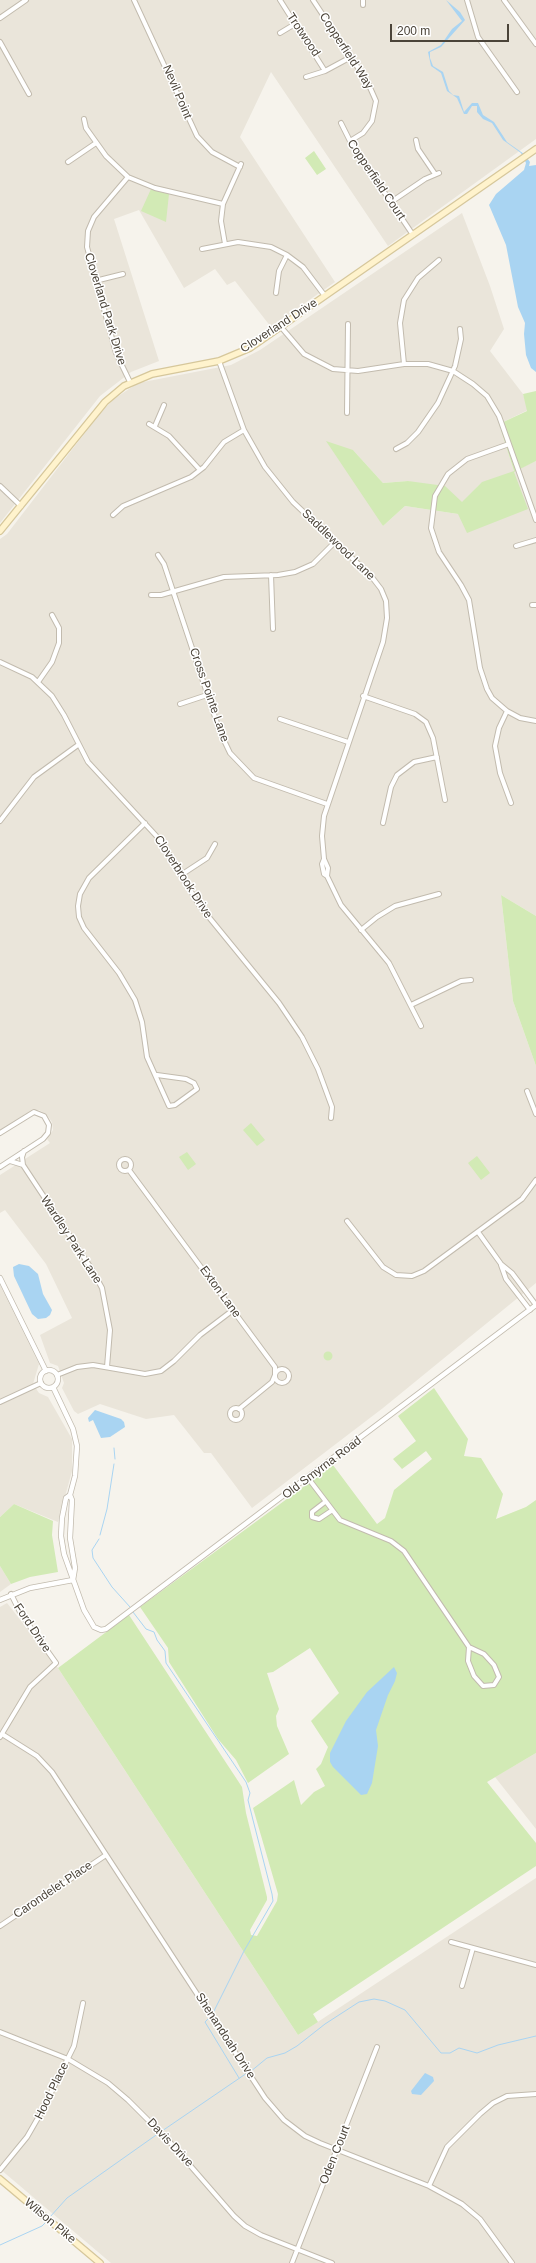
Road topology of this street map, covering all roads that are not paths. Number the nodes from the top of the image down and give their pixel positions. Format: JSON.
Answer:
{"nodes":[{"id":1,"x":26,"y":0,"type":"edge"},
{"id":2,"x":134,"y":0,"type":"edge"},
{"id":3,"x":280,"y":0,"type":"edge"},
{"id":4,"x":314,"y":0,"type":"edge"},
{"id":5,"x":363,"y":0,"type":"edge"},
{"id":6,"x":467,"y":0,"type":"edge"},
{"id":7,"x":504,"y":0,"type":"edge"},
{"id":8,"x":363,"y":5,"type":"dead end"},
{"id":9,"x":0,"y":18,"type":"edge"},
{"id":10,"x":295,"y":24,"type":"junction"},
{"id":11,"x":280,"y":33,"type":"dead end"},
{"id":12,"x":534,"y":39,"type":"edge"},
{"id":13,"x":0,"y":42,"type":"edge"},
{"id":14,"x":536,"y":44,"type":"edge"},
{"id":15,"x":351,"y":56,"type":"junction"},
{"id":16,"x":326,"y":71,"type":"junction"},
{"id":17,"x":306,"y":77,"type":"dead end"},
{"id":18,"x":517,"y":92,"type":"dead end"},
{"id":19,"x":29,"y":94,"type":"dead end"},
{"id":20,"x":84,"y":119,"type":"dead end"},
{"id":21,"x":341,"y":123,"type":"dead end"},
{"id":22,"x":416,"y":140,"type":"dead end"},
{"id":23,"x":350,"y":142,"type":"junction"},
{"id":24,"x":96,"y":143,"type":"junction"},
{"id":25,"x":536,"y":149,"type":"edge"},
{"id":26,"x":68,"y":162,"type":"dead end"},
{"id":27,"x":128,"y":177,"type":"junction"},
{"id":28,"x":391,"y":202,"type":"junction"},
{"id":29,"x":222,"y":204,"type":"junction"},
{"id":30,"x":413,"y":235,"type":"junction"},
{"id":31,"x":225,"y":244,"type":"junction"},
{"id":32,"x":202,"y":249,"type":"dead end"},
{"id":33,"x":287,"y":255,"type":"junction"},
{"id":34,"x":439,"y":260,"type":"dead end"},
{"id":35,"x":123,"y":274,"type":"dead end"},
{"id":36,"x":95,"y":282,"type":"junction"},
{"id":37,"x":276,"y":293,"type":"dead end"},
{"id":38,"x":325,"y":296,"type":"junction"},
{"id":39,"x":348,"y":324,"type":"dead end"},
{"id":40,"x":281,"y":327,"type":"junction"},
{"id":41,"x":460,"y":329,"type":"dead end"},
{"id":42,"x":219,"y":361,"type":"junction"},
{"id":43,"x":404,"y":364,"type":"junction"},
{"id":44,"x":348,"y":371,"type":"junction"},
{"id":45,"x":453,"y":371,"type":"junction"},
{"id":46,"x":130,"y":382,"type":"junction"},
{"id":47,"x":164,"y":406,"type":"dead end"},
{"id":48,"x":347,"y":413,"type":"dead end"},
{"id":49,"x":150,"y":424,"type":"dead end"},
{"id":50,"x":155,"y":426,"type":"junction"},
{"id":51,"x":244,"y":430,"type":"junction"},
{"id":52,"x":509,"y":444,"type":"junction"},
{"id":53,"x":396,"y":449,"type":"dead end"},
{"id":54,"x":200,"y":470,"type":"junction"},
{"id":55,"x":0,"y":486,"type":"edge"},
{"id":56,"x":22,"y":507,"type":"junction"},
{"id":57,"x":113,"y":515,"type":"dead end"},
{"id":58,"x":536,"y":520,"type":"edge"},
{"id":59,"x":0,"y":531,"type":"edge"},
{"id":60,"x":536,"y":540,"type":"edge"},
{"id":61,"x":334,"y":542,"type":"junction"},
{"id":62,"x":516,"y":546,"type":"dead end"},
{"id":63,"x":158,"y":555,"type":"dead end"},
{"id":64,"x":271,"y":575,"type":"junction"},
{"id":65,"x":174,"y":591,"type":"junction"},
{"id":66,"x":151,"y":595,"type":"dead end"},
{"id":67,"x":52,"y":615,"type":"dead end"},
{"id":68,"x":273,"y":630,"type":"dead end"},
{"id":69,"x":0,"y":662,"type":"edge"},
{"id":70,"x":38,"y":682,"type":"junction"},
{"id":71,"x":207,"y":695,"type":"junction"},
{"id":72,"x":363,"y":696,"type":"junction"},
{"id":73,"x":180,"y":704,"type":"dead end"},
{"id":74,"x":507,"y":711,"type":"junction"},
{"id":75,"x":280,"y":719,"type":"dead end"},
{"id":76,"x":536,"y":722,"type":"edge"},
{"id":77,"x":348,"y":742,"type":"junction"},
{"id":78,"x":78,"y":745,"type":"junction"},
{"id":79,"x":437,"y":757,"type":"junction"},
{"id":80,"x":445,"y":800,"type":"dead end"},
{"id":81,"x":511,"y":803,"type":"dead end"},
{"id":82,"x":327,"y":804,"type":"junction"},
{"id":83,"x":0,"y":821,"type":"edge"},
{"id":84,"x":144,"y":823,"type":"junction"},
{"id":85,"x":383,"y":824,"type":"dead end"},
{"id":86,"x":215,"y":844,"type":"dead end"},
{"id":87,"x":181,"y":875,"type":"junction"},
{"id":88,"x":439,"y":894,"type":"dead end"},
{"id":89,"x":361,"y":930,"type":"junction"},
{"id":90,"x":471,"y":980,"type":"dead end"},
{"id":91,"x":411,"y":1005,"type":"junction"},
{"id":92,"x":421,"y":1026,"type":"dead end"},
{"id":93,"x":157,"y":1074,"type":"junction"},
{"id":94,"x":527,"y":1092,"type":"dead end"},
{"id":95,"x":536,"y":1114,"type":"edge"},
{"id":96,"x":331,"y":1118,"type":"dead end"},
{"id":97,"x":0,"y":1126,"type":"edge"},
{"id":98,"x":7,"y":1128,"type":"junction"},
{"id":99,"x":0,"y":1133,"type":"edge"},
{"id":100,"x":24,"y":1151,"type":"junction"},
{"id":101,"x":9,"y":1161,"type":"junction"},
{"id":102,"x":22,"y":1165,"type":"junction"},
{"id":103,"x":0,"y":1168,"type":"edge"},
{"id":104,"x":129,"y":1170,"type":"dead end"},
{"id":105,"x":536,"y":1180,"type":"edge"},
{"id":106,"x":347,"y":1221,"type":"dead end"},
{"id":107,"x":478,"y":1232,"type":"junction"},
{"id":108,"x":501,"y":1264,"type":"junction"},
{"id":109,"x":0,"y":1278,"type":"edge"},
{"id":110,"x":536,"y":1305,"type":"edge"},
{"id":111,"x":233,"y":1310,"type":"junction"},
{"id":112,"x":530,"y":1310,"type":"junction"},
{"id":113,"x":107,"y":1367,"type":"junction"},
{"id":114,"x":46,"y":1371,"type":"junction"},
{"id":115,"x":57,"y":1375,"type":"junction"},
{"id":116,"x":41,"y":1383,"type":"junction"},
{"id":117,"x":53,"y":1388,"type":"junction"},
{"id":118,"x":0,"y":1402,"type":"edge"},
{"id":119,"x":239,"y":1409,"type":"dead end"},
{"id":120,"x":308,"y":1478,"type":"junction"},
{"id":121,"x":70,"y":1495,"type":"junction"},
{"id":122,"x":325,"y":1502,"type":"junction"},
{"id":123,"x":331,"y":1511,"type":"junction"},
{"id":124,"x":73,"y":1580,"type":"junction"},
{"id":125,"x":11,"y":1594,"type":"junction"},
{"id":126,"x":0,"y":1600,"type":"edge"},
{"id":127,"x":439,"y":1603,"type":"junction"},
{"id":128,"x":434,"y":1606,"type":"dead end"},
{"id":129,"x":469,"y":1647,"type":"junction"},
{"id":130,"x":1,"y":1736,"type":"edge"},
{"id":131,"x":106,"y":1854,"type":"junction"},
{"id":132,"x":0,"y":1926,"type":"edge"},
{"id":133,"x":451,"y":1942,"type":"dead end"},
{"id":134,"x":473,"y":1948,"type":"junction"},
{"id":135,"x":536,"y":1965,"type":"edge"},
{"id":136,"x":462,"y":1986,"type":"dead end"},
{"id":137,"x":83,"y":2003,"type":"dead end"},
{"id":138,"x":0,"y":2032,"type":"edge"},
{"id":139,"x":377,"y":2046,"type":"dead end"},
{"id":140,"x":68,"y":2059,"type":"junction"},
{"id":141,"x":536,"y":2094,"type":"edge"},
{"id":142,"x":336,"y":2151,"type":"junction"},
{"id":143,"x":0,"y":2170,"type":"edge"},
{"id":144,"x":0,"y":2179,"type":"edge"},
{"id":145,"x":429,"y":2186,"type":"junction"},
{"id":146,"x":297,"y":2249,"type":"junction"},
{"id":147,"x":100,"y":2263,"type":"edge"},
{"id":148,"x":292,"y":2263,"type":"edge"},
{"id":149,"x":332,"y":2263,"type":"edge"},
{"id":150,"x":512,"y":2263,"type":"edge"}],
"edges":[{"from":1,"to":9,"type":"street"},
{"from":2,"to":29,"type":"street","name":"Nevil Point"},
{"from":3,"to":10,"type":"street","name":"Trotwood"},
{"from":4,"to":15,"type":"street","name":"Copperfield Way"},
{"from":5,"to":8,"type":"street"},
{"from":6,"to":18,"type":"street"},
{"from":7,"to":12,"type":"street"},
{"from":10,"to":11,"type":"street"},
{"from":10,"to":16,"type":"street","name":"Trotwood"},
{"from":12,"to":14,"type":"street"},
{"from":13,"to":19,"type":"street"},
{"from":15,"to":16,"type":"street"},
{"from":15,"to":23,"type":"street","name":"Copperfield Way"},
{"from":16,"to":17,"type":"street"},
{"from":20,"to":24,"type":"street"},
{"from":21,"to":23,"type":"street","name":"Copperfield Court"},
{"from":22,"to":28,"type":"street"},
{"from":23,"to":28,"type":"street","name":"Copperfield Court"},
{"from":24,"to":26,"type":"street"},
{"from":24,"to":27,"type":"street"},
{"from":25,"to":30,"type":"main road","name":"Cloverland Drive"},
{"from":27,"to":29,"type":"street"},
{"from":27,"to":36,"type":"street","name":"Cloverland Park Drive"},
{"from":28,"to":30,"type":"street","name":"Copperfield Court"},
{"from":29,"to":31,"type":"street"},
{"from":30,"to":38,"type":"main road","name":"Cloverland Drive"},
{"from":31,"to":32,"type":"street"},
{"from":31,"to":33,"type":"street"},
{"from":33,"to":37,"type":"street"},
{"from":33,"to":38,"type":"street"},
{"from":34,"to":43,"type":"street"},
{"from":35,"to":36,"type":"street"},
{"from":36,"to":46,"type":"street","name":"Cloverland Park Drive"},
{"from":38,"to":40,"type":"main road","name":"Cloverland Drive"},
{"from":39,"to":44,"type":"street"},
{"from":40,"to":42,"type":"main road","name":"Cloverland Drive"},
{"from":40,"to":44,"type":"street"},
{"from":41,"to":45,"type":"street"},
{"from":42,"to":46,"type":"main road","name":"Cloverland Drive"},
{"from":42,"to":51,"type":"street","name":"Saddlewood Lane"},
{"from":43,"to":44,"type":"street"},
{"from":43,"to":45,"type":"street"},
{"from":44,"to":48,"type":"street"},
{"from":45,"to":52,"type":"street"},
{"from":45,"to":53,"type":"street"},
{"from":46,"to":56,"type":"main road","name":"Cloverland Drive"},
{"from":47,"to":50,"type":"street"},
{"from":49,"to":50,"type":"street"},
{"from":50,"to":54,"type":"street"},
{"from":51,"to":54,"type":"street"},
{"from":51,"to":61,"type":"street","name":"Saddlewood Lane"},
{"from":52,"to":58,"type":"street"},
{"from":52,"to":74,"type":"street"},
{"from":54,"to":57,"type":"street"},
{"from":55,"to":56,"type":"street"},
{"from":56,"to":59,"type":"main road","name":"Cloverland Drive"},
{"from":60,"to":62,"type":"street"},
{"from":61,"to":64,"type":"street"},
{"from":61,"to":72,"type":"street","name":"Saddlewood Lane"},
{"from":63,"to":65,"type":"street","name":"Cross Pointe Lane"},
{"from":64,"to":65,"type":"street"},
{"from":64,"to":68,"type":"street"},
{"from":65,"to":66,"type":"street"},
{"from":65,"to":71,"type":"street","name":"Cross Pointe Lane"},
{"from":67,"to":70,"type":"street"},
{"from":69,"to":70,"type":"street","name":"Cloverbrook Drive"},
{"from":70,"to":78,"type":"street","name":"Cloverbrook Drive"},
{"from":71,"to":73,"type":"street"},
{"from":71,"to":82,"type":"street","name":"Cross Pointe Lane"},
{"from":72,"to":77,"type":"street","name":"Saddlewood Lane"},
{"from":72,"to":79,"type":"street"},
{"from":74,"to":76,"type":"street"},
{"from":74,"to":81,"type":"street"},
{"from":75,"to":77,"type":"street"},
{"from":77,"to":82,"type":"street","name":"Saddlewood Lane"},
{"from":78,"to":83,"type":"street"},
{"from":78,"to":84,"type":"street","name":"Cloverbrook Drive"},
{"from":79,"to":80,"type":"street"},
{"from":79,"to":85,"type":"street"},
{"from":82,"to":89,"type":"street","name":"Saddlewood Lane"},
{"from":84,"to":87,"type":"street","name":"Cloverbrook Drive"},
{"from":84,"to":93,"type":"street"},
{"from":86,"to":87,"type":"street"},
{"from":87,"to":96,"type":"street","name":"Cloverbrook Drive"},
{"from":88,"to":89,"type":"street"},
{"from":89,"to":91,"type":"street","name":"Saddlewood Lane"},
{"from":90,"to":91,"type":"street"},
{"from":91,"to":92,"type":"street","name":"Saddlewood Lane"},
{"from":93,"to":93,"type":"street"},
{"from":94,"to":95,"type":"street"},
{"from":97,"to":98,"type":"street"},
{"from":98,"to":99,"type":"street"},
{"from":98,"to":100,"type":"street"},
{"from":100,"to":101,"type":"street"},
{"from":100,"to":102,"type":"street"},
{"from":101,"to":102,"type":"street"},
{"from":101,"to":103,"type":"street"},
{"from":102,"to":113,"type":"street","name":"Wardley Park Lane"},
{"from":104,"to":111,"type":"street","name":"Exton Lane"},
{"from":105,"to":107,"type":"street"},
{"from":106,"to":107,"type":"street"},
{"from":107,"to":108,"type":"street"},
{"from":108,"to":110,"type":"street"},
{"from":108,"to":112,"type":"street"},
{"from":109,"to":114,"type":"street"},
{"from":110,"to":112,"type":"street","name":"Old Smyrna Road"},
{"from":111,"to":113,"type":"street"},
{"from":111,"to":119,"type":"street","name":"Exton Lane"},
{"from":112,"to":120,"type":"street","name":"Old Smyrna Road"},
{"from":113,"to":115,"type":"street"},
{"from":114,"to":115,"type":"street"},
{"from":114,"to":116,"type":"street"},
{"from":115,"to":117,"type":"street"},
{"from":116,"to":117,"type":"street"},
{"from":116,"to":118,"type":"street"},
{"from":117,"to":121,"type":"street"},
{"from":120,"to":122,"type":"street"},
{"from":120,"to":124,"type":"street","name":"Old Smyrna Road"},
{"from":121,"to":124,"type":"street"},
{"from":121,"to":124,"type":"street"},
{"from":122,"to":123,"type":"street"},
{"from":122,"to":123,"type":"street"},
{"from":123,"to":127,"type":"street"},
{"from":124,"to":125,"type":"street"},
{"from":125,"to":126,"type":"street"},
{"from":125,"to":130,"type":"street","name":"Ford Drive"},
{"from":127,"to":128,"type":"street"},
{"from":127,"to":129,"type":"street"},
{"from":129,"to":129,"type":"street"},
{"from":130,"to":131,"type":"street","name":"Shenandoah Drive"},
{"from":131,"to":132,"type":"street","name":"Carondelet Place"},
{"from":131,"to":142,"type":"street","name":"Shenandoah Drive"},
{"from":133,"to":134,"type":"street"},
{"from":134,"to":135,"type":"street"},
{"from":134,"to":136,"type":"street"},
{"from":137,"to":140,"type":"street","name":"Hood Place"},
{"from":138,"to":140,"type":"street","name":"Davis Drive"},
{"from":139,"to":142,"type":"street","name":"Oden Court"},
{"from":140,"to":143,"type":"street","name":"Hood Place"},
{"from":140,"to":146,"type":"street","name":"Davis Drive"},
{"from":141,"to":145,"type":"street"},
{"from":142,"to":145,"type":"street","name":"Shenandoah Drive"},
{"from":142,"to":146,"type":"street","name":"Oden Court"},
{"from":144,"to":147,"type":"main road","name":"Wilson Pike"},
{"from":145,"to":150,"type":"street","name":"Shenandoah Drive"},
{"from":146,"to":148,"type":"street","name":"Oden Court"},
{"from":146,"to":149,"type":"street","name":"Davis Drive"}]}
